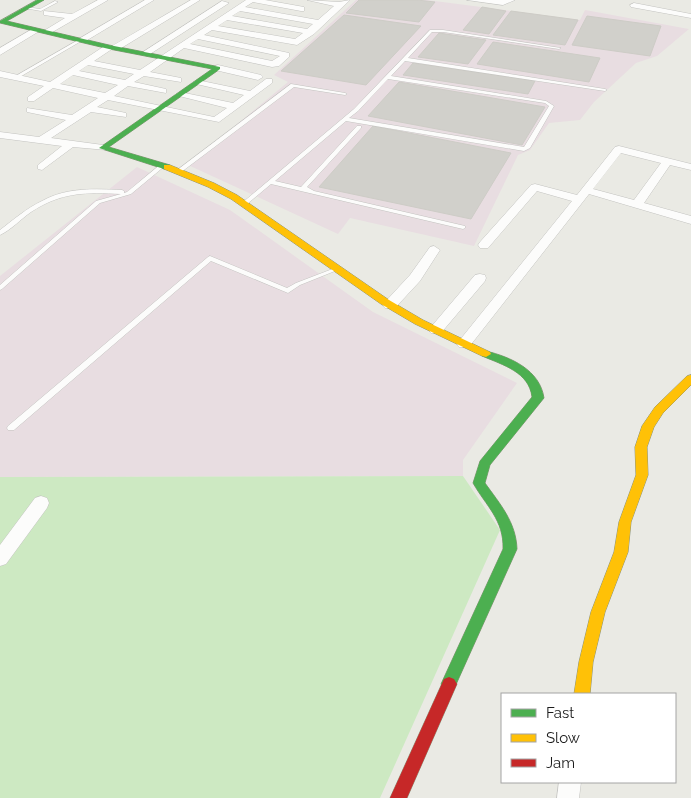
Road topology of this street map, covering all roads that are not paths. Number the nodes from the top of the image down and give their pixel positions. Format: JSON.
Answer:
{"nodes":[{"id":1,"x":41,"y":0,"type":"edge"},
{"id":2,"x":104,"y":0,"type":"edge"},
{"id":3,"x":150,"y":0,"type":"edge"},
{"id":4,"x":196,"y":0,"type":"edge"},
{"id":5,"x":252,"y":0,"type":"edge"},
{"id":6,"x":311,"y":0,"type":"edge"},
{"id":7,"x":471,"y":0,"type":"edge"},
{"id":8,"x":511,"y":0,"type":"edge"},
{"id":9,"x":656,"y":0,"type":"edge"},
{"id":10,"x":56,"y":2,"type":"dead end"},
{"id":11,"x":225,"y":3,"type":"dead end"},
{"id":12,"x":343,"y":3,"type":"edge"},
{"id":13,"x":634,"y":5,"type":"dead end"},
{"id":14,"x":26,"y":8,"type":"junction"},
{"id":15,"x":237,"y":8,"type":"junction"},
{"id":16,"x":311,"y":10,"type":"dead end"},
{"id":17,"x":663,"y":11,"type":"junction"},
{"id":18,"x":321,"y":12,"type":"dead end"},
{"id":19,"x":47,"y":13,"type":"dead end"},
{"id":20,"x":330,"y":14,"type":"junction"},
{"id":21,"x":691,"y":16,"type":"edge"},
{"id":22,"x":74,"y":17,"type":"junction"},
{"id":23,"x":225,"y":17,"type":"junction"},
{"id":24,"x":1,"y":22,"type":"edge"},
{"id":25,"x":321,"y":23,"type":"junction"},
{"id":26,"x":210,"y":27,"type":"junction"},
{"id":27,"x":42,"y":31,"type":"junction"},
{"id":28,"x":311,"y":32,"type":"junction"},
{"id":29,"x":195,"y":36,"type":"junction"},
{"id":30,"x":80,"y":40,"type":"junction"},
{"id":31,"x":181,"y":45,"type":"junction"},
{"id":32,"x":112,"y":47,"type":"junction"},
{"id":33,"x":247,"y":47,"type":"junction"},
{"id":34,"x":559,"y":48,"type":"dead end"},
{"id":35,"x":0,"y":52,"type":"edge"},
{"id":36,"x":144,"y":54,"type":"junction"},
{"id":37,"x":233,"y":57,"type":"junction"},
{"id":38,"x":162,"y":58,"type":"junction"},
{"id":39,"x":404,"y":59,"type":"junction"},
{"id":40,"x":87,"y":62,"type":"junction"},
{"id":41,"x":218,"y":68,"type":"junction"},
{"id":42,"x":71,"y":72,"type":"junction"},
{"id":43,"x":140,"y":72,"type":"junction"},
{"id":44,"x":6,"y":77,"type":"edge"},
{"id":45,"x":258,"y":77,"type":"dead end"},
{"id":46,"x":387,"y":77,"type":"junction"},
{"id":47,"x":178,"y":80,"type":"dead end"},
{"id":48,"x":270,"y":81,"type":"dead end"},
{"id":49,"x":125,"y":83,"type":"junction"},
{"id":50,"x":197,"y":83,"type":"junction"},
{"id":51,"x":52,"y":85,"type":"junction"},
{"id":52,"x":0,"y":87,"type":"edge"},
{"id":53,"x":605,"y":90,"type":"dead end"},
{"id":54,"x":162,"y":91,"type":"dead end"},
{"id":55,"x":253,"y":94,"type":"junction"},
{"id":56,"x":345,"y":94,"type":"dead end"},
{"id":57,"x":180,"y":95,"type":"junction"},
{"id":58,"x":104,"y":96,"type":"junction"},
{"id":59,"x":31,"y":99,"type":"dead end"},
{"id":60,"x":232,"y":106,"type":"junction"},
{"id":61,"x":87,"y":108,"type":"junction"},
{"id":62,"x":159,"y":108,"type":"junction"},
{"id":63,"x":30,"y":110,"type":"dead end"},
{"id":64,"x":123,"y":115,"type":"dead end"},
{"id":65,"x":73,"y":118,"type":"junction"},
{"id":66,"x":346,"y":119,"type":"junction"},
{"id":67,"x":359,"y":127,"type":"dead end"},
{"id":68,"x":0,"y":135,"type":"edge"},
{"id":69,"x":43,"y":139,"type":"junction"},
{"id":70,"x":72,"y":143,"type":"junction"},
{"id":71,"x":103,"y":148,"type":"junction"},
{"id":72,"x":668,"y":161,"type":"junction"},
{"id":73,"x":163,"y":165,"type":"junction"},
{"id":74,"x":42,"y":167,"type":"dead end"},
{"id":75,"x":691,"y":167,"type":"edge"},
{"id":76,"x":178,"y":172,"type":"junction"},
{"id":77,"x":271,"y":182,"type":"junction"},
{"id":78,"x":307,"y":190,"type":"junction"},
{"id":79,"x":129,"y":193,"type":"junction"},
{"id":80,"x":583,"y":195,"type":"junction"},
{"id":81,"x":244,"y":204,"type":"junction"},
{"id":82,"x":637,"y":204,"type":"junction"},
{"id":83,"x":691,"y":220,"type":"edge"},
{"id":84,"x":463,"y":227,"type":"dead end"},
{"id":85,"x":0,"y":232,"type":"edge"},
{"id":86,"x":484,"y":245,"type":"dead end"},
{"id":87,"x":434,"y":250,"type":"dead end"},
{"id":88,"x":337,"y":269,"type":"junction"},
{"id":89,"x":480,"y":278,"type":"dead end"},
{"id":90,"x":0,"y":288,"type":"edge"},
{"id":91,"x":390,"y":305,"type":"junction"},
{"id":92,"x":436,"y":330,"type":"junction"},
{"id":93,"x":464,"y":344,"type":"junction"},
{"id":94,"x":691,"y":379,"type":"edge"},
{"id":95,"x":11,"y":428,"type":"dead end"},
{"id":96,"x":41,"y":503,"type":"dead end"},
{"id":97,"x":0,"y":559,"type":"edge"},
{"id":98,"x":582,"y":693,"type":"edge"},
{"id":99,"x":570,"y":783,"type":"edge"},
{"id":100,"x":398,"y":798,"type":"edge"},
{"id":101,"x":568,"y":798,"type":"edge"}],
"edges":[{"from":1,"to":14,"type":"street"},
{"from":2,"to":22,"type":"street"},
{"from":3,"to":30,"type":"street"},
{"from":4,"to":32,"type":"street"},
{"from":5,"to":15,"type":"street"},
{"from":5,"to":16,"type":"street"},
{"from":6,"to":12,"type":"street"},
{"from":7,"to":8,"type":"street"},
{"from":9,"to":17,"type":"street"},
{"from":10,"to":14,"type":"lane"},
{"from":11,"to":36,"type":"street"},
{"from":12,"to":20,"type":"street"},
{"from":13,"to":17,"type":"street"},
{"from":14,"to":24,"type":"street"},
{"from":15,"to":23,"type":"street"},
{"from":15,"to":25,"type":"street"},
{"from":17,"to":21,"type":"street"},
{"from":18,"to":20,"type":"street"},
{"from":19,"to":22,"type":"street"},
{"from":20,"to":25,"type":"street"},
{"from":22,"to":27,"type":"street"},
{"from":23,"to":26,"type":"street"},
{"from":23,"to":28,"type":"street"},
{"from":24,"to":27,"type":"street"},
{"from":25,"to":28,"type":"street"},
{"from":26,"to":28,"type":"street"},
{"from":26,"to":29,"type":"street"},
{"from":27,"to":30,"type":"street"},
{"from":27,"to":35,"type":"street"},
{"from":29,"to":31,"type":"street"},
{"from":29,"to":33,"type":"street"},
{"from":30,"to":32,"type":"street"},
{"from":30,"to":44,"type":"lane"},
{"from":31,"to":37,"type":"street"},
{"from":31,"to":38,"type":"street"},
{"from":32,"to":36,"type":"street"},
{"from":32,"to":40,"type":"street"},
{"from":33,"to":37,"type":"street"},
{"from":33,"to":37,"type":"street"},
{"from":34,"to":39,"type":"lane"},
{"from":36,"to":38,"type":"street"},
{"from":37,"to":41,"type":"street"},
{"from":38,"to":41,"type":"street"},
{"from":38,"to":43,"type":"street"},
{"from":39,"to":46,"type":"lane"},
{"from":39,"to":53,"type":"lane"},
{"from":40,"to":42,"type":"street"},
{"from":40,"to":43,"type":"street"},
{"from":41,"to":45,"type":"street"},
{"from":41,"to":50,"type":"street"},
{"from":42,"to":49,"type":"street"},
{"from":42,"to":51,"type":"street"},
{"from":43,"to":47,"type":"street"},
{"from":43,"to":49,"type":"street"},
{"from":44,"to":51,"type":"street"},
{"from":44,"to":52,"type":"street"},
{"from":46,"to":66,"type":"lane"},
{"from":46,"to":66,"type":"lane"},
{"from":48,"to":55,"type":"street"},
{"from":49,"to":54,"type":"street"},
{"from":49,"to":58,"type":"street"},
{"from":50,"to":55,"type":"street"},
{"from":50,"to":57,"type":"street"},
{"from":51,"to":58,"type":"street"},
{"from":51,"to":59,"type":"street"},
{"from":55,"to":60,"type":"street"},
{"from":56,"to":76,"type":"lane"},
{"from":57,"to":60,"type":"street"},
{"from":57,"to":62,"type":"street"},
{"from":58,"to":61,"type":"street"},
{"from":58,"to":62,"type":"street"},
{"from":60,"to":62,"type":"street"},
{"from":61,"to":64,"type":"street"},
{"from":61,"to":65,"type":"street"},
{"from":62,"to":71,"type":"street"},
{"from":63,"to":65,"type":"street"},
{"from":65,"to":69,"type":"street"},
{"from":66,"to":77,"type":"lane"},
{"from":67,"to":78,"type":"lane"},
{"from":68,"to":69,"type":"street"},
{"from":69,"to":70,"type":"street"},
{"from":70,"to":71,"type":"street"},
{"from":70,"to":74,"type":"street"},
{"from":71,"to":73,"type":"street"},
{"from":72,"to":75,"type":"street"},
{"from":72,"to":80,"type":"street"},
{"from":72,"to":82,"type":"street"},
{"from":73,"to":76,"type":"street"},
{"from":73,"to":79,"type":"lane"},
{"from":76,"to":81,"type":"street"},
{"from":77,"to":78,"type":"lane"},
{"from":77,"to":81,"type":"lane"},
{"from":78,"to":84,"type":"lane"},
{"from":79,"to":85,"type":"lane"},
{"from":79,"to":90,"type":"lane"},
{"from":80,"to":82,"type":"street"},
{"from":80,"to":86,"type":"street"},
{"from":80,"to":93,"type":"street"},
{"from":81,"to":88,"type":"street"},
{"from":82,"to":83,"type":"street"},
{"from":87,"to":91,"type":"street"},
{"from":88,"to":91,"type":"street"},
{"from":88,"to":95,"type":"lane"},
{"from":89,"to":92,"type":"street"},
{"from":91,"to":92,"type":"street"},
{"from":92,"to":93,"type":"street"},
{"from":93,"to":100,"type":"street"},
{"from":94,"to":98,"type":"street"},
{"from":96,"to":97,"type":"street"},
{"from":99,"to":101,"type":"street"}]}
